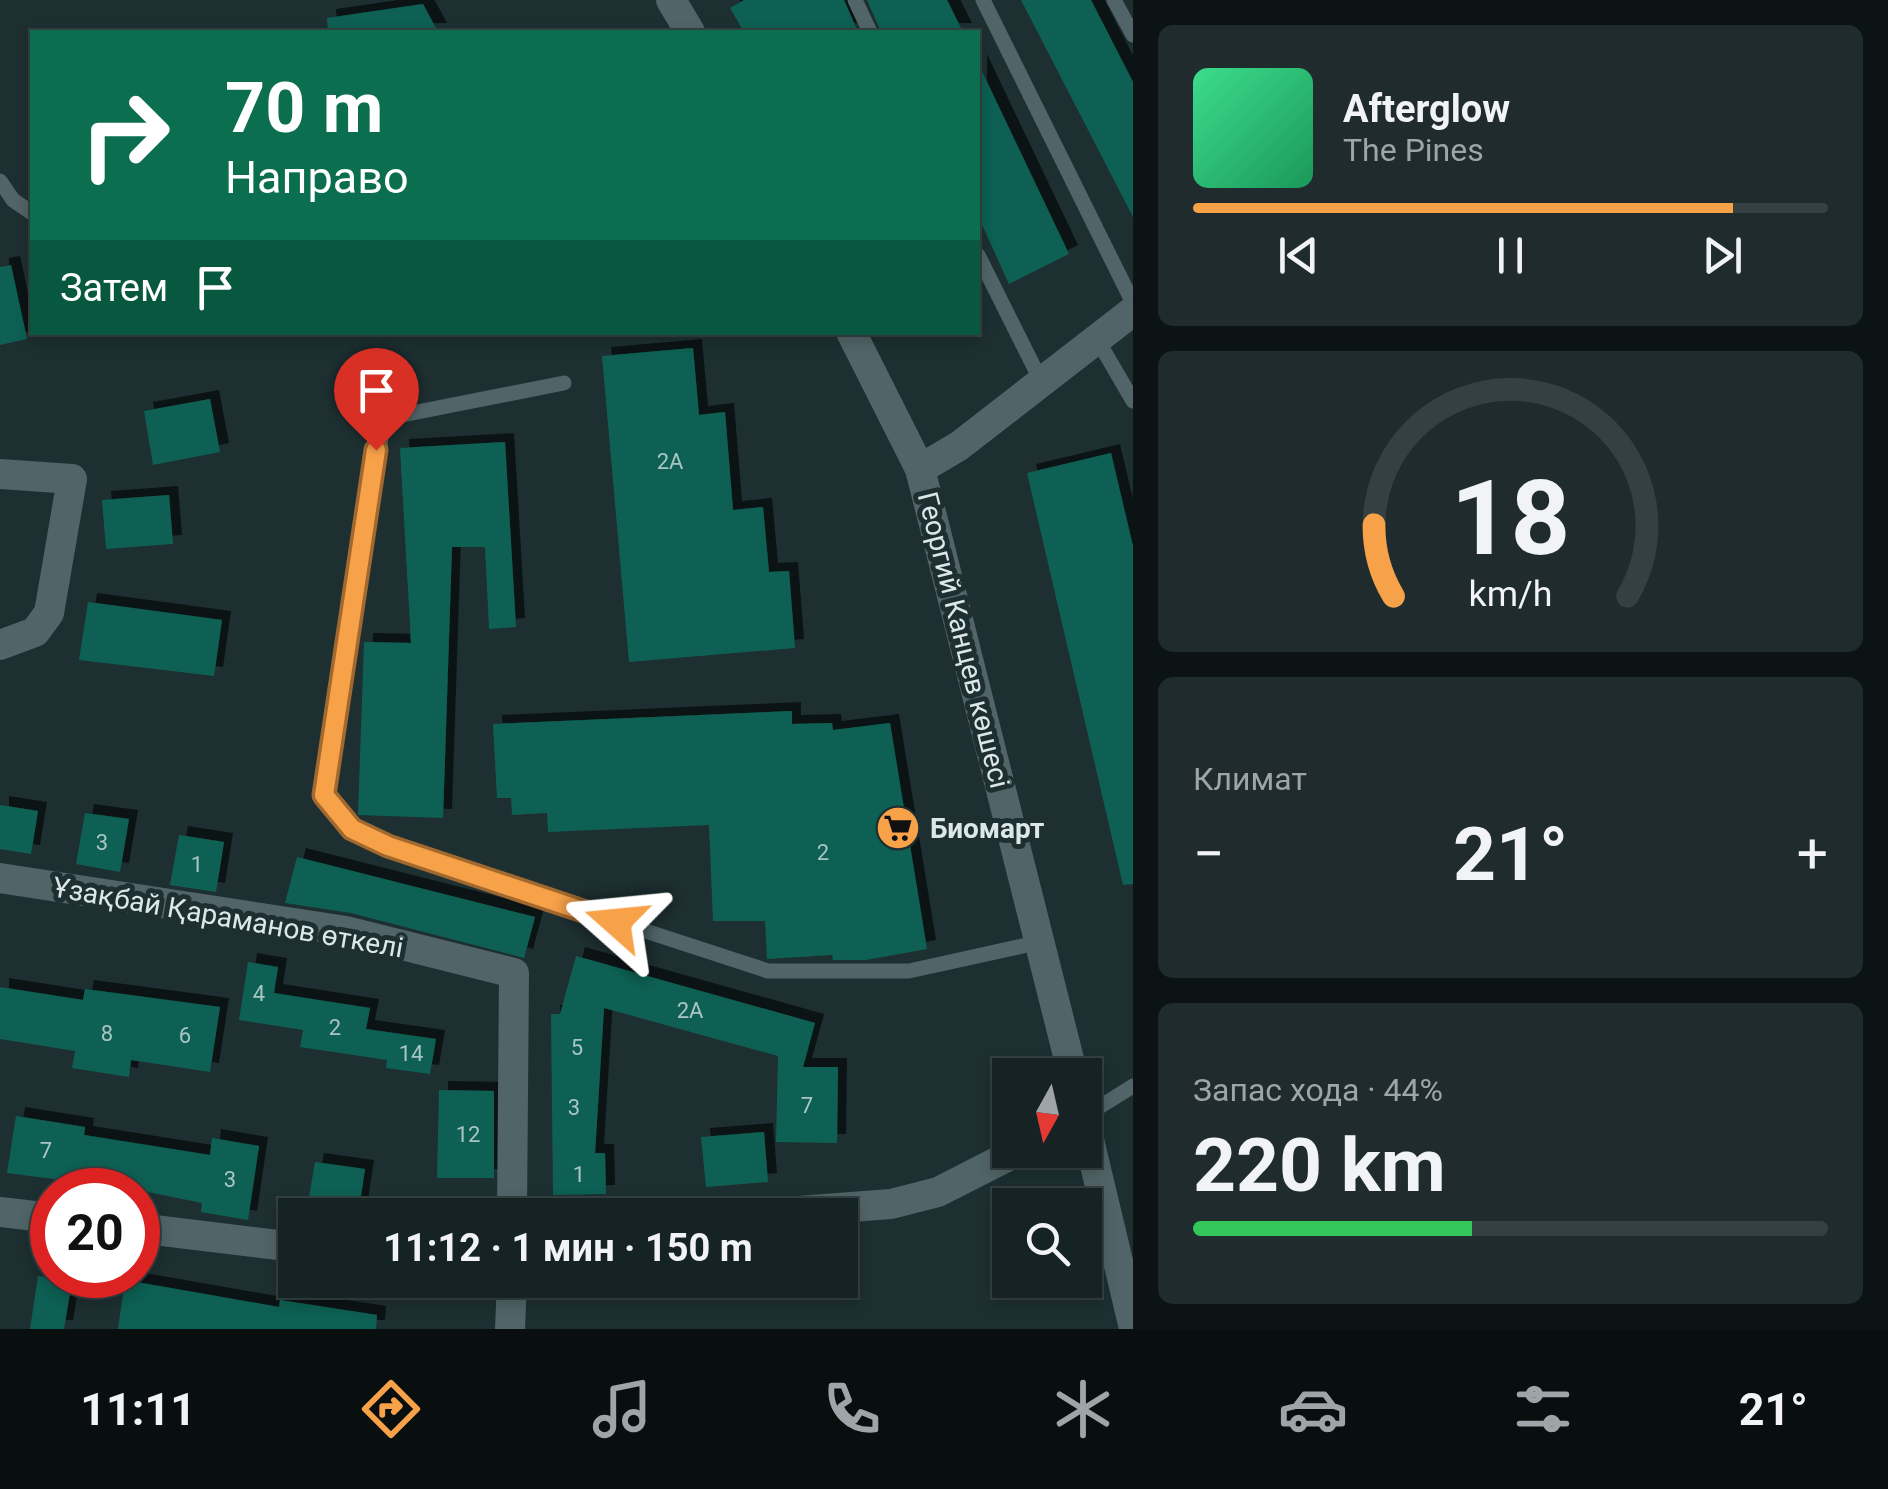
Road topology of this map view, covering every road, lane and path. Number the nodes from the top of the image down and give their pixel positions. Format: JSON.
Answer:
{"nodes":[{"id":1,"x":671,"y":0,"type":"edge"},
{"id":2,"x":855,"y":0,"type":"edge"},
{"id":3,"x":983,"y":0,"type":"edge"},
{"id":4,"x":1114,"y":0,"type":"edge"},
{"id":5,"x":689,"y":30,"type":"edge"},
{"id":6,"x":869,"y":30,"type":"edge"},
{"id":7,"x":1133,"y":35,"type":"edge"},
{"id":8,"x":0,"y":181,"type":"edge"},
{"id":9,"x":30,"y":211,"type":"edge"},
{"id":10,"x":980,"y":259,"type":"edge"},
{"id":11,"x":1133,"y":303,"type":"edge"},
{"id":12,"x":1133,"y":311,"type":"edge"},
{"id":13,"x":853,"y":335,"type":"edge"},
{"id":14,"x":1097,"y":339,"type":"junction"},
{"id":15,"x":564,"y":383,"type":"dead end"},
{"id":16,"x":1042,"y":383,"type":"junction"},
{"id":17,"x":1133,"y":400,"type":"edge"},
{"id":18,"x":920,"y":469,"type":"junction"},
{"id":19,"x":0,"y":474,"type":"edge"},
{"id":20,"x":0,"y":645,"type":"edge"},
{"id":21,"x":0,"y":878,"type":"edge"},
{"id":22,"x":1041,"y":942,"type":"junction"},
{"id":23,"x":1070,"y":1058,"type":"edge"},
{"id":24,"x":1133,"y":1086,"type":"edge"},
{"id":25,"x":1102,"y":1107,"type":"edge"},
{"id":26,"x":992,"y":1164,"type":"edge"},
{"id":27,"x":1096,"y":1168,"type":"edge"},
{"id":28,"x":512,"y":1198,"type":"edge"},
{"id":29,"x":858,"y":1206,"type":"edge"},
{"id":30,"x":0,"y":1212,"type":"edge"},
{"id":31,"x":30,"y":1215,"type":"edge"},
{"id":32,"x":160,"y":1231,"type":"edge"},
{"id":33,"x":278,"y":1245,"type":"edge"},
{"id":34,"x":511,"y":1298,"type":"edge"},
{"id":35,"x":1133,"y":1324,"type":"edge"},
{"id":36,"x":510,"y":1329,"type":"edge"}],
"edges":[{"from":1,"to":5,"type":"street"},
{"from":2,"to":6,"type":"lane"},
{"from":3,"to":11,"type":"lane"},
{"from":4,"to":7,"type":"lane"},
{"from":8,"to":9,"type":"lane"},
{"from":10,"to":16,"type":"lane"},
{"from":12,"to":14,"type":"street"},
{"from":13,"to":18,"type":"street","name":"Георгий Канцев көшесі"},
{"from":14,"to":16,"type":"street"},
{"from":14,"to":17,"type":"lane"},
{"from":15,"to":22,"type":"lane"},
{"from":16,"to":18,"type":"street"},
{"from":18,"to":22,"type":"street","name":"Георгий Канцев көшесі"},
{"from":19,"to":20,"type":"street"},
{"from":21,"to":28,"type":"street","name":"Ұзақбай Қараманов өткелі"},
{"from":22,"to":23,"type":"street","name":"Георгий Канцев көшесі"},
{"from":24,"to":25,"type":"lane"},
{"from":26,"to":29,"type":"street"},
{"from":27,"to":35,"type":"street"},
{"from":30,"to":31,"type":"street"},
{"from":32,"to":33,"type":"street"},
{"from":34,"to":36,"type":"street"}]}
